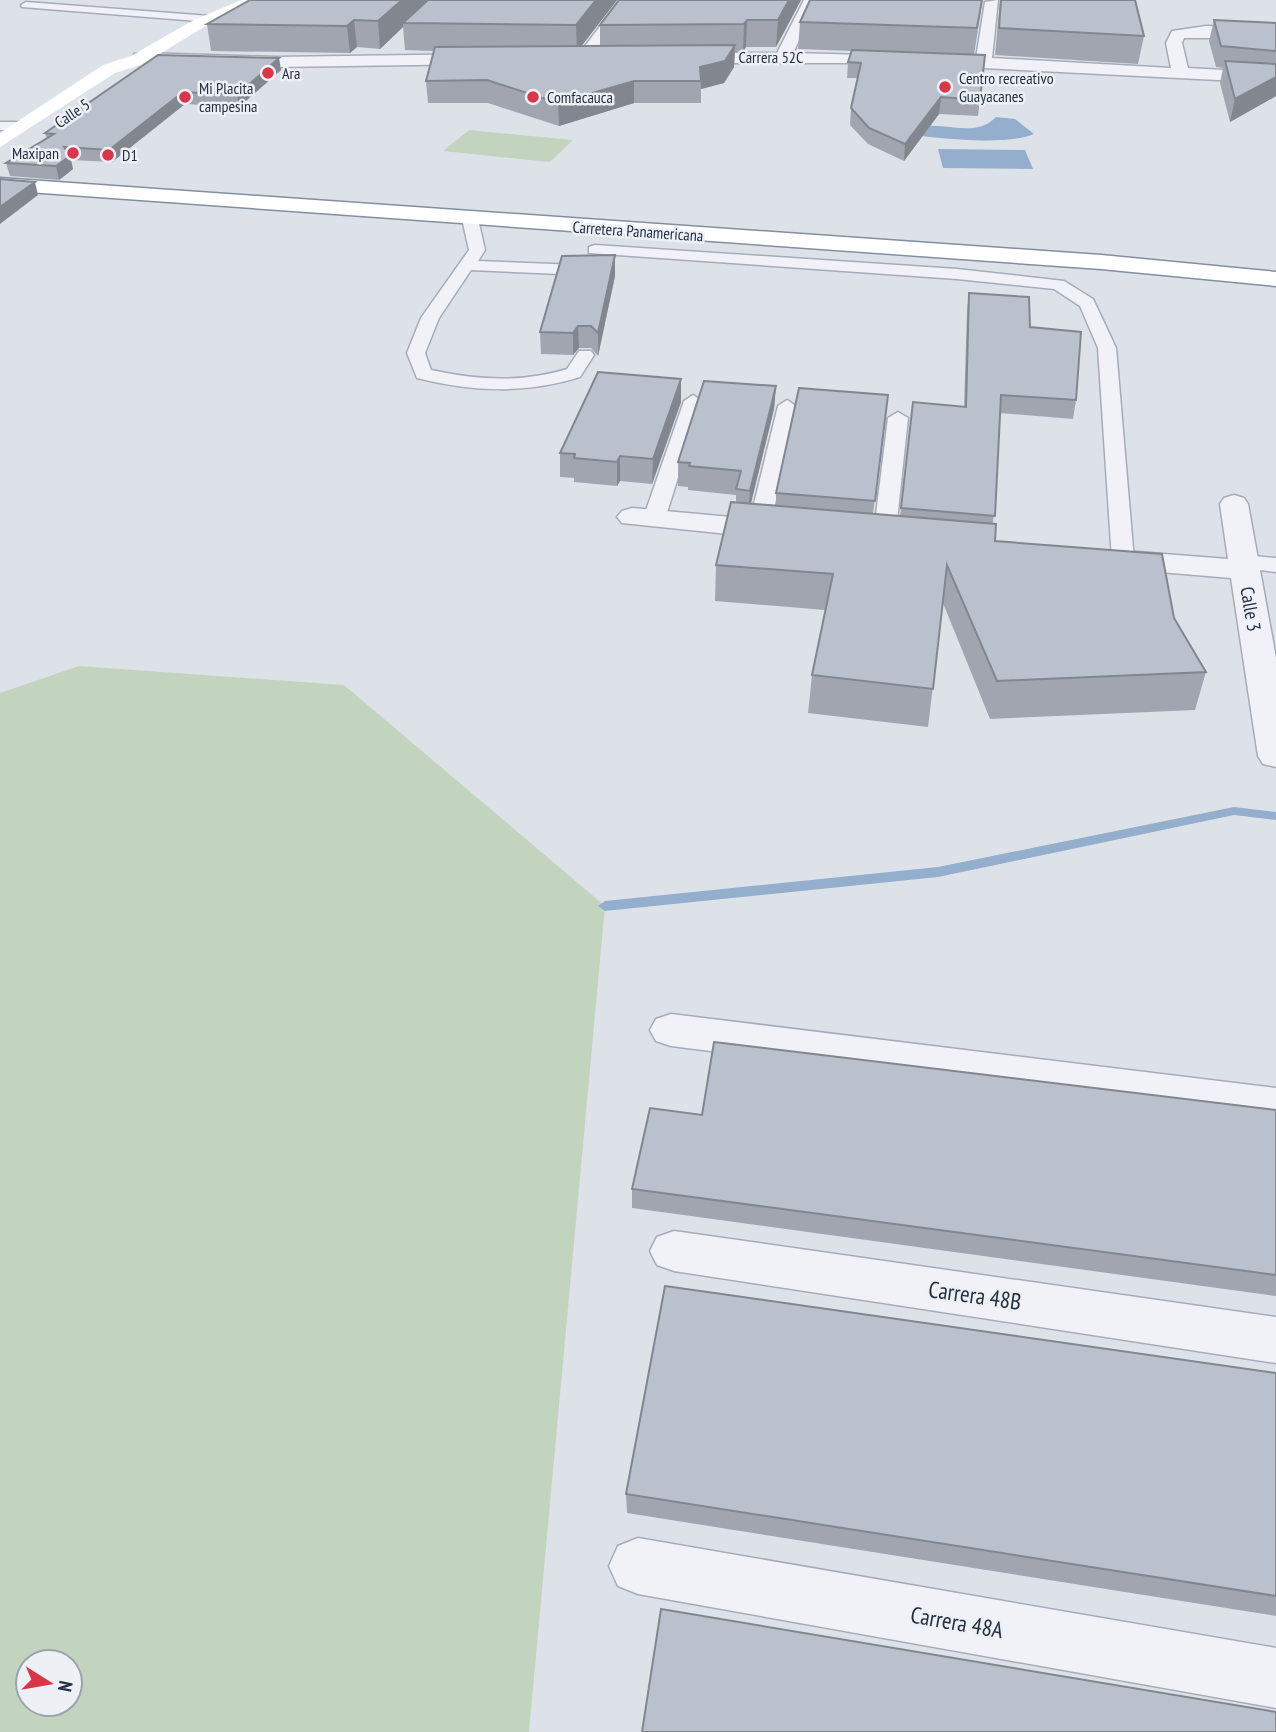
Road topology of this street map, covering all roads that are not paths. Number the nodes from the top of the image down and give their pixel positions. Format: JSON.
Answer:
{"nodes":[{"id":1,"x":254,"y":0,"type":"edge"},
{"id":2,"x":628,"y":0,"type":"edge"},
{"id":3,"x":810,"y":0,"type":"edge"},
{"id":4,"x":992,"y":2,"type":"edge"},
{"id":5,"x":26,"y":5,"type":"dead end"},
{"id":6,"x":210,"y":19,"type":"junction"},
{"id":7,"x":1276,"y":33,"type":"edge"},
{"id":8,"x":400,"y":43,"type":"dead end"},
{"id":9,"x":783,"y":57,"type":"junction"},
{"id":10,"x":505,"y":58,"type":"edge"},
{"id":11,"x":610,"y":58,"type":"edge"},
{"id":12,"x":662,"y":58,"type":"edge"},
{"id":13,"x":138,"y":59,"type":"junction"},
{"id":14,"x":382,"y":60,"type":"junction"},
{"id":15,"x":983,"y":63,"type":"junction"},
{"id":16,"x":1181,"y":74,"type":"junction"},
{"id":17,"x":1276,"y":78,"type":"edge"},
{"id":18,"x":0,"y":125,"type":"edge"},
{"id":19,"x":23,"y":126,"type":"junction"},
{"id":20,"x":0,"y":141,"type":"edge"},
{"id":21,"x":8,"y":162,"type":"edge"},
{"id":22,"x":0,"y":184,"type":"edge"},
{"id":23,"x":66,"y":189,"type":"junction"},
{"id":24,"x":0,"y":195,"type":"edge"},
{"id":25,"x":470,"y":219,"type":"junction"},
{"id":26,"x":605,"y":229,"type":"junction"},
{"id":27,"x":595,"y":250,"type":"junction"},
{"id":28,"x":469,"y":265,"type":"junction"},
{"id":29,"x":1276,"y":279,"type":"edge"},
{"id":30,"x":584,"y":355,"type":"edge"},
{"id":31,"x":693,"y":401,"type":"dead end"},
{"id":32,"x":787,"y":406,"type":"dead end"},
{"id":33,"x":898,"y":418,"type":"dead end"},
{"id":34,"x":1234,"y":504,"type":"dead end"},
{"id":35,"x":643,"y":518,"type":"joint"},
{"id":36,"x":759,"y":528,"type":"junction"},
{"id":37,"x":800,"y":532,"type":"edge"},
{"id":38,"x":883,"y":539,"type":"edge"},
{"id":39,"x":1083,"y":556,"type":"edge"},
{"id":40,"x":1123,"y":560,"type":"junction"},
{"id":41,"x":1276,"y":565,"type":"edge"},
{"id":42,"x":1244,"y":566,"type":"junction"},
{"id":43,"x":1266,"y":638,"type":"edge"},
{"id":44,"x":1276,"y":756,"type":"edge"},
{"id":45,"x":671,"y":1030,"type":"dead end"},
{"id":46,"x":1276,"y":1105,"type":"edge"},
{"id":47,"x":674,"y":1251,"type":"dead end"},
{"id":48,"x":1276,"y":1340,"type":"edge"},
{"id":49,"x":638,"y":1566,"type":"dead end"},
{"id":50,"x":1276,"y":1678,"type":"edge"}],
"edges":[{"from":1,"to":6,"type":"main road","name":"Calle 5"},
{"from":2,"to":11,"type":"street"},
{"from":3,"to":9,"type":"street"},
{"from":4,"to":15,"type":"street"},
{"from":5,"to":6,"type":"lane"},
{"from":6,"to":13,"type":"main road","name":"Calle 5"},
{"from":7,"to":16,"type":"street"},
{"from":8,"to":14,"type":"street"},
{"from":9,"to":12,"type":"street","name":"Carrera 52C"},
{"from":9,"to":15,"type":"street","name":"Carrera 52C"},
{"from":10,"to":14,"type":"street"},
{"from":13,"to":14,"type":"street"},
{"from":13,"to":19,"type":"main road","name":"Calle 5"},
{"from":13,"to":21,"type":"main road","name":"Calle 5"},
{"from":15,"to":16,"type":"street","name":"Carrera 52C"},
{"from":16,"to":17,"type":"street","name":"Carrera 52C"},
{"from":18,"to":19,"type":"lane"},
{"from":19,"to":20,"type":"main road","name":"Calle 5"},
{"from":21,"to":23,"type":"main road"},
{"from":22,"to":23,"type":"main road","name":"Carretera Panamericana"},
{"from":23,"to":24,"type":"main road"},
{"from":23,"to":25,"type":"main road","name":"Carretera Panamericana"},
{"from":25,"to":26,"type":"main road","name":"Carretera Panamericana"},
{"from":25,"to":28,"type":"lane"},
{"from":26,"to":27,"type":"lane"},
{"from":26,"to":29,"type":"main road","name":"Carretera Panamericana"},
{"from":27,"to":28,"type":"lane"},
{"from":27,"to":40,"type":"lane"},
{"from":28,"to":30,"type":"lane"},
{"from":31,"to":35,"type":"lane"},
{"from":32,"to":36,"type":"lane"},
{"from":33,"to":38,"type":"lane"},
{"from":34,"to":42,"type":"street","name":"Calle 3"},
{"from":35,"to":36,"type":"street"},
{"from":36,"to":37,"type":"street"},
{"from":39,"to":40,"type":"street"},
{"from":40,"to":42,"type":"street"},
{"from":41,"to":42,"type":"lane"},
{"from":42,"to":43,"type":"street","name":"Calle 3"},
{"from":43,"to":44,"type":"street","name":"Calle 3"},
{"from":45,"to":46,"type":"street"},
{"from":47,"to":48,"type":"street","name":"Carrera 48B"},
{"from":49,"to":50,"type":"street","name":"Carrera 48A"}]}
